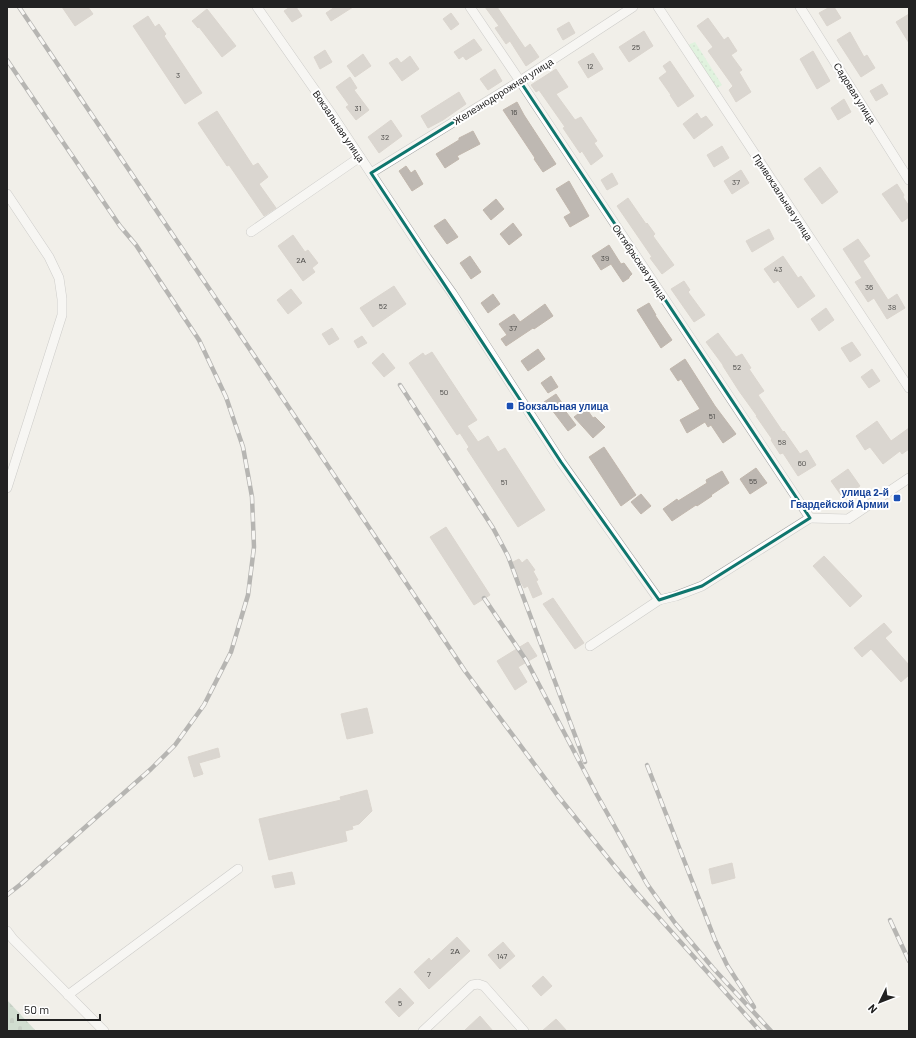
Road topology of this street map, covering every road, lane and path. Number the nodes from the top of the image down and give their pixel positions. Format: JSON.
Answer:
{"nodes":[{"id":1,"x":257,"y":7,"type":"edge"},
{"id":2,"x":470,"y":7,"type":"edge"},
{"id":3,"x":633,"y":7,"type":"edge"},
{"id":4,"x":658,"y":7,"type":"edge"},
{"id":5,"x":800,"y":7,"type":"edge"},
{"id":6,"x":520,"y":81,"type":"junction"},
{"id":7,"x":360,"y":157,"type":"junction"},
{"id":8,"x":371,"y":173,"type":"junction"},
{"id":9,"x":909,"y":180,"type":"edge"},
{"id":10,"x":7,"y":194,"type":"edge"},
{"id":11,"x":251,"y":232,"type":"dead end"},
{"id":12,"x":909,"y":388,"type":"edge"},
{"id":13,"x":909,"y":478,"type":"edge"},
{"id":14,"x":7,"y":488,"type":"edge"},
{"id":15,"x":810,"y":518,"type":"junction"},
{"id":16,"x":659,"y":600,"type":"junction"},
{"id":17,"x":590,"y":646,"type":"dead end"},
{"id":18,"x":238,"y":869,"type":"dead end"},
{"id":19,"x":7,"y":932,"type":"edge"},
{"id":20,"x":68,"y":995,"type":"junction"},
{"id":21,"x":104,"y":1031,"type":"edge"},
{"id":22,"x":423,"y":1031,"type":"edge"},
{"id":23,"x":524,"y":1031,"type":"edge"}],
"edges":[{"from":1,"to":7,"type":"street","name":"Вокзальная улица"},
{"from":2,"to":6,"type":"street","name":"Октябрьская улица"},
{"from":3,"to":6,"type":"street","name":"Железнодорожная улица"},
{"from":4,"to":12,"type":"street","name":"Привокзальная улица"},
{"from":5,"to":9,"type":"street","name":"Садовая улица"},
{"from":6,"to":8,"type":"street","name":"Железнодорожная улица"},
{"from":6,"to":15,"type":"street","name":"Октябрьская улица"},
{"from":7,"to":8,"type":"street","name":"Вокзальная улица"},
{"from":7,"to":11,"type":"street"},
{"from":8,"to":16,"type":"street","name":"Вокзальная улица"},
{"from":10,"to":14,"type":"street"},
{"from":13,"to":15,"type":"street"},
{"from":15,"to":16,"type":"street"},
{"from":16,"to":17,"type":"street"},
{"from":18,"to":20,"type":"street"},
{"from":19,"to":20,"type":"street"},
{"from":20,"to":21,"type":"street"},
{"from":22,"to":23,"type":"street"}]}
